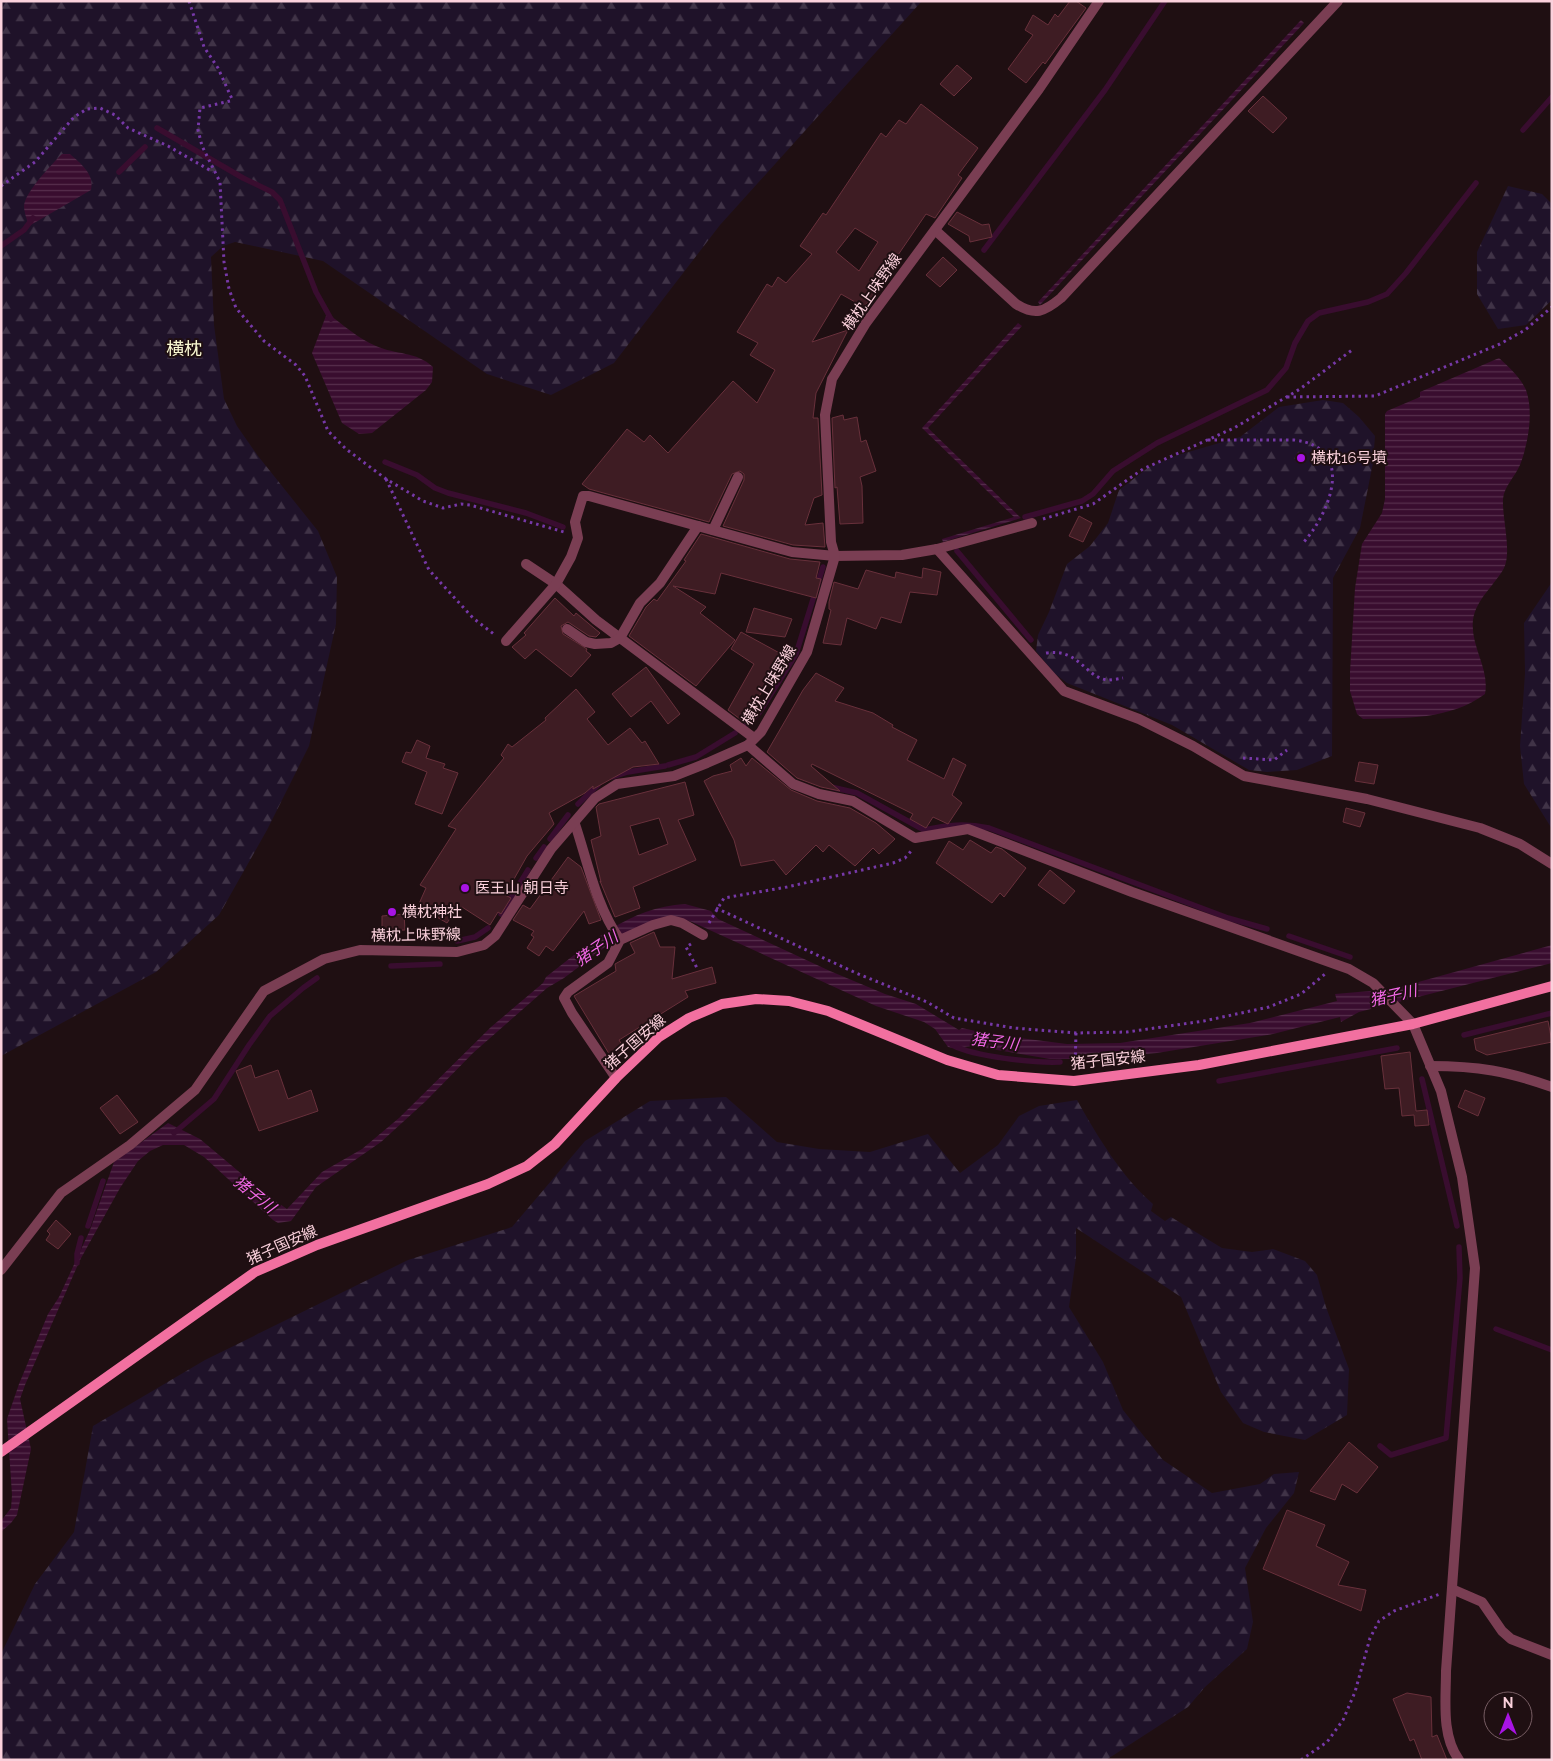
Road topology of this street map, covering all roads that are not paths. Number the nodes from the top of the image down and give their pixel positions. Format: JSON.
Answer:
{"nodes":[{"id":1,"x":1099,"y":1,"type":"edge"},
{"id":2,"x":1338,"y":1,"type":"edge"},
{"id":3,"x":935,"y":230,"type":"junction"},
{"id":4,"x":738,"y":476,"type":"dead end"},
{"id":5,"x":1032,"y":523,"type":"road end"},
{"id":6,"x":698,"y":526,"type":"junction"},
{"id":7,"x":713,"y":530,"type":"junction"},
{"id":8,"x":937,"y":549,"type":"junction"},
{"id":9,"x":835,"y":556,"type":"junction"},
{"id":10,"x":526,"y":564,"type":"dead end"},
{"id":11,"x":556,"y":584,"type":"junction"},
{"id":12,"x":567,"y":630,"type":"dead end"},
{"id":13,"x":620,"y":638,"type":"junction"},
{"id":14,"x":506,"y":641,"type":"road end"},
{"id":15,"x":751,"y":742,"type":"junction"},
{"id":16,"x":575,"y":824,"type":"junction"},
{"id":17,"x":1552,"y":864,"type":"edge"},
{"id":18,"x":703,"y":935,"type":"road end"},
{"id":19,"x":620,"y":940,"type":"junction"},
{"id":20,"x":1552,"y":986,"type":"edge"},
{"id":21,"x":1413,"y":1024,"type":"junction"},
{"id":22,"x":1430,"y":1066,"type":"junction"},
{"id":23,"x":616,"y":1078,"type":"junction"},
{"id":24,"x":1552,"y":1087,"type":"edge"},
{"id":25,"x":1,"y":1270,"type":"edge"},
{"id":26,"x":3,"y":1451,"type":"edge"},
{"id":27,"x":1452,"y":1590,"type":"junction"},
{"id":28,"x":1552,"y":1655,"type":"edge"},
{"id":29,"x":1459,"y":1760,"type":"edge"}],
"edges":[{"from":1,"to":3,"type":"street","name":"横枕上味野線"},
{"from":2,"to":3,"type":"street"},
{"from":3,"to":9,"type":"street","name":"横枕上味野線"},
{"from":4,"to":7,"type":"street"},
{"from":5,"to":8,"type":"street"},
{"from":6,"to":7,"type":"street"},
{"from":6,"to":11,"type":"street"},
{"from":6,"to":13,"type":"street"},
{"from":7,"to":9,"type":"street"},
{"from":8,"to":9,"type":"street"},
{"from":8,"to":17,"type":"street"},
{"from":9,"to":15,"type":"street","name":"横枕上味野線"},
{"from":10,"to":11,"type":"street"},
{"from":11,"to":13,"type":"street"},
{"from":11,"to":14,"type":"street"},
{"from":12,"to":13,"type":"street"},
{"from":13,"to":15,"type":"street"},
{"from":15,"to":16,"type":"street","name":"横枕上味野線"},
{"from":15,"to":21,"type":"street"},
{"from":16,"to":19,"type":"street"},
{"from":16,"to":25,"type":"street","name":"横枕上味野線"},
{"from":18,"to":19,"type":"street"},
{"from":19,"to":23,"type":"street"},
{"from":20,"to":21,"type":"main road","name":"猪子国安線"},
{"from":21,"to":22,"type":"street"},
{"from":21,"to":23,"type":"main road","name":"猪子国安線"},
{"from":22,"to":24,"type":"street"},
{"from":22,"to":27,"type":"street"},
{"from":23,"to":26,"type":"main road","name":"猪子国安線"},
{"from":27,"to":28,"type":"street"},
{"from":27,"to":29,"type":"street"}]}
